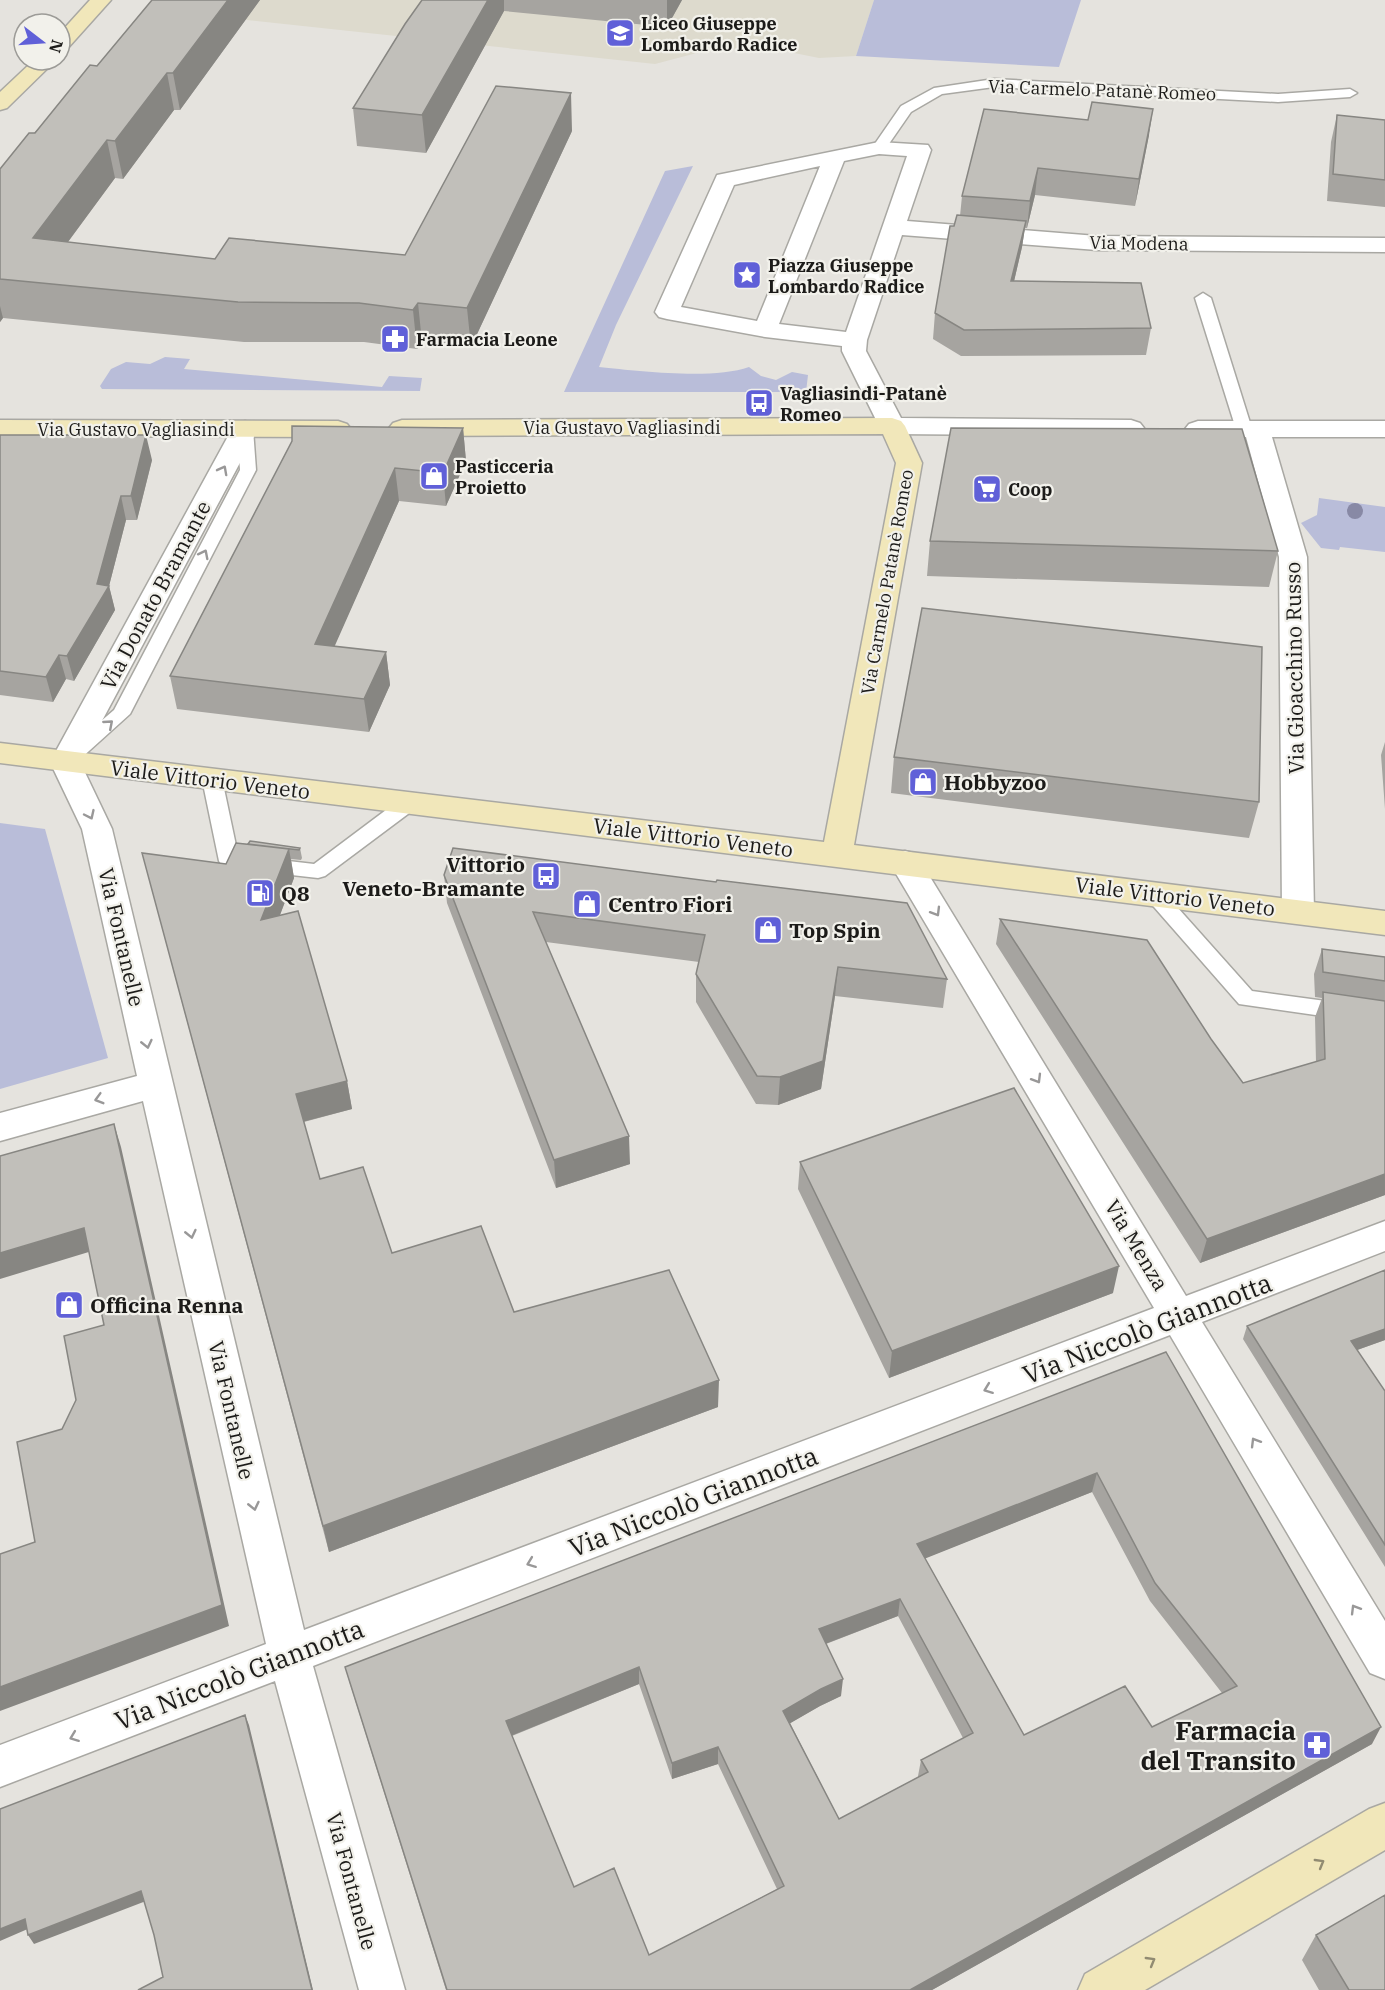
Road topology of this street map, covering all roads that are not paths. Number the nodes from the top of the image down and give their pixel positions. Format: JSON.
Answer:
{"nodes":[{"id":1,"x":101,"y":0,"type":"edge"},
{"id":2,"x":72,"y":32,"type":"edge"},
{"id":3,"x":33,"y":72,"type":"edge"},
{"id":4,"x":1350,"y":93,"type":"dead end"},
{"id":5,"x":0,"y":104,"type":"edge"},
{"id":6,"x":879,"y":148,"type":"junction"},
{"id":7,"x":835,"y":156,"type":"junction"},
{"id":8,"x":893,"y":227,"type":"junction"},
{"id":9,"x":1385,"y":244,"type":"edge"},
{"id":10,"x":1203,"y":298,"type":"dead end"},
{"id":11,"x":765,"y":330,"type":"junction"},
{"id":12,"x":855,"y":340,"type":"junction"},
{"id":13,"x":892,"y":426,"type":"junction"},
{"id":14,"x":0,"y":428,"type":"edge"},
{"id":15,"x":245,"y":429,"type":"junction"},
{"id":16,"x":1251,"y":429,"type":"junction"},
{"id":17,"x":1385,"y":429,"type":"edge"},
{"id":18,"x":0,"y":753,"type":"edge"},
{"id":19,"x":65,"y":762,"type":"junction"},
{"id":20,"x":212,"y":780,"type":"junction"},
{"id":21,"x":409,"y":803,"type":"junction"},
{"id":22,"x":837,"y":854,"type":"junction"},
{"id":23,"x":905,"y":862,"type":"junction"},
{"id":24,"x":1154,"y":894,"type":"junction"},
{"id":25,"x":1298,"y":912,"type":"junction"},
{"id":26,"x":1385,"y":923,"type":"edge"},
{"id":27,"x":1385,"y":1017,"type":"edge"},
{"id":28,"x":156,"y":1084,"type":"junction"},
{"id":29,"x":0,"y":1127,"type":"edge"},
{"id":30,"x":1385,"y":1236,"type":"edge"},
{"id":31,"x":1180,"y":1316,"type":"junction"},
{"id":32,"x":289,"y":1655,"type":"junction"},
{"id":33,"x":1385,"y":1659,"type":"edge"},
{"id":34,"x":0,"y":1766,"type":"edge"},
{"id":35,"x":1385,"y":1825,"type":"edge"},
{"id":36,"x":382,"y":1990,"type":"edge"},
{"id":37,"x":1101,"y":1990,"type":"edge"}],
"edges":[{"from":1,"to":2,"type":"main road"},
{"from":3,"to":5,"type":"main road"},
{"from":4,"to":6,"type":"lane","name":"Via Carmelo Patanè Romeo"},
{"from":6,"to":7,"type":"street"},
{"from":6,"to":8,"type":"street"},
{"from":7,"to":11,"type":"street"},
{"from":7,"to":11,"type":"street"},
{"from":8,"to":9,"type":"street","name":"Via Modena"},
{"from":8,"to":12,"type":"street"},
{"from":10,"to":16,"type":"lane"},
{"from":11,"to":12,"type":"street"},
{"from":12,"to":13,"type":"street","name":"Via Carmelo Patanè Romeo"},
{"from":13,"to":15,"type":"main road","name":"Via Gustavo Vagliasindi"},
{"from":13,"to":16,"type":"street","name":"Via Gustavo Vagliasindi"},
{"from":13,"to":22,"type":"main road","name":"Via Carmelo Patanè Romeo"},
{"from":14,"to":15,"type":"main road","name":"Via Gustavo Vagliasindi"},
{"from":19,"to":15,"type":"street","name":"Via Donato Bramante","one_way":true},
{"from":16,"to":17,"type":"street","name":"Via Gustavo Vagliasindi"},
{"from":16,"to":25,"type":"street","name":"Via Gioacchino Russo"},
{"from":18,"to":19,"type":"main road","name":"Viale Vittorio Veneto"},
{"from":19,"to":20,"type":"main road","name":"Viale Vittorio Veneto"},
{"from":19,"to":28,"type":"street","name":"Via Fontanelle","one_way":true},
{"from":20,"to":21,"type":"main road","name":"Viale Vittorio Veneto"},
{"from":20,"to":21,"type":"lane"},
{"from":21,"to":22,"type":"main road","name":"Viale Vittorio Veneto"},
{"from":22,"to":23,"type":"main road","name":"Viale Vittorio Veneto"},
{"from":23,"to":24,"type":"main road","name":"Viale Vittorio Veneto"},
{"from":23,"to":31,"type":"street","name":"Via Menza","one_way":true},
{"from":24,"to":25,"type":"main road","name":"Viale Vittorio Veneto"},
{"from":24,"to":27,"type":"lane"},
{"from":25,"to":26,"type":"main road","name":"Viale Vittorio Veneto"},
{"from":28,"to":29,"type":"street","one_way":true},
{"from":28,"to":32,"type":"street","name":"Via Fontanelle","one_way":true},
{"from":30,"to":31,"type":"street","name":"Via Niccolò Giannotta"},
{"from":31,"to":32,"type":"street","name":"Via Niccolò Giannotta","one_way":true},
{"from":33,"to":31,"type":"street","name":"Via Menza","one_way":true},
{"from":32,"to":34,"type":"street","name":"Via Niccolò Giannotta","one_way":true},
{"from":32,"to":36,"type":"street","name":"Via Fontanelle"},
{"from":37,"to":35,"type":"main road","one_way":true}]}
